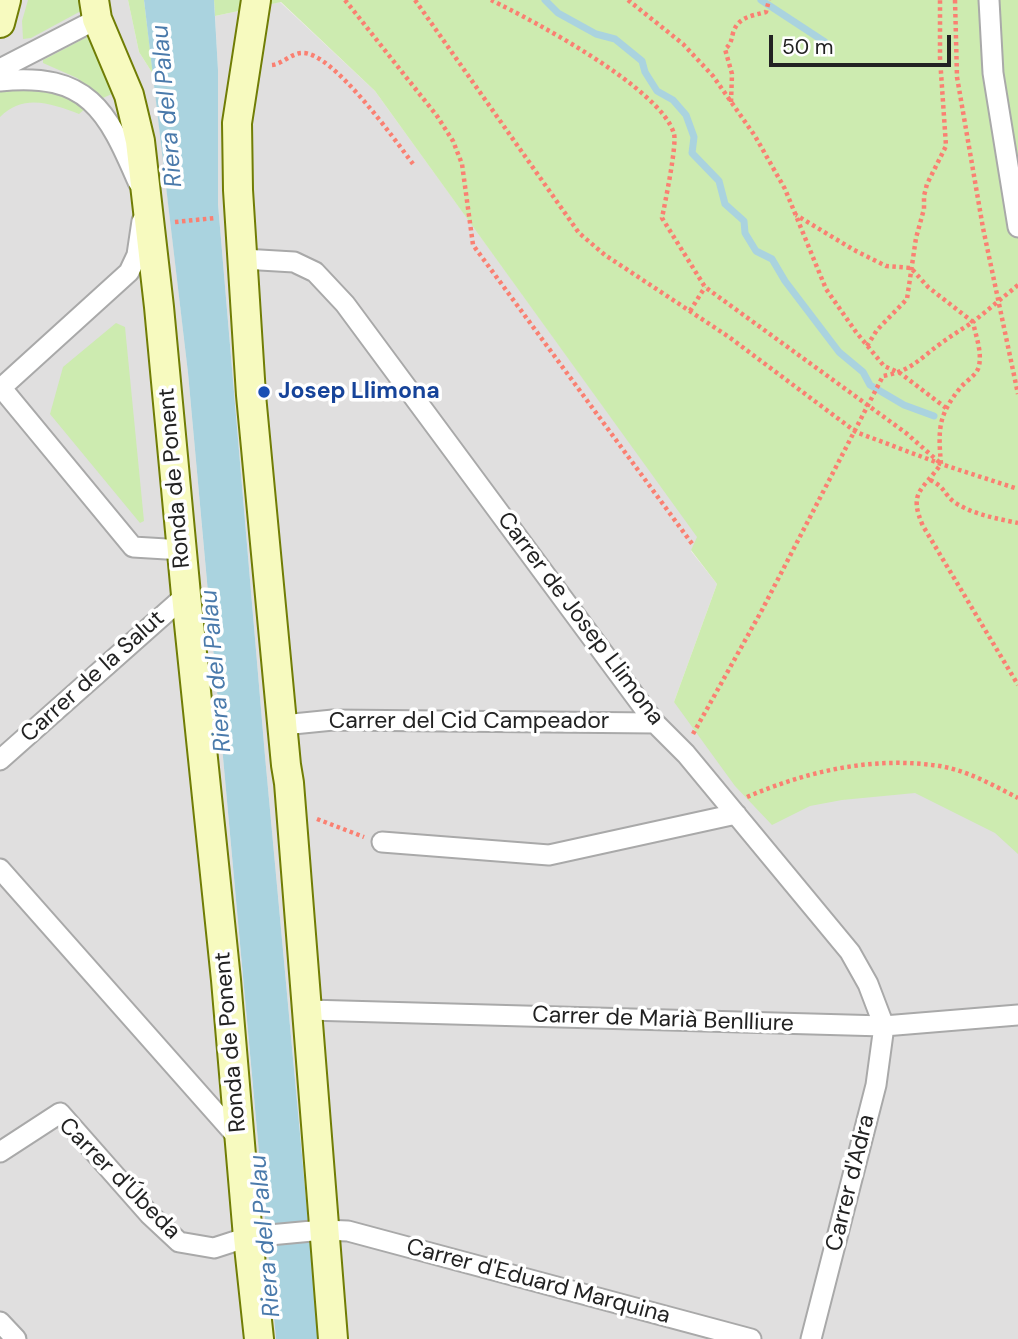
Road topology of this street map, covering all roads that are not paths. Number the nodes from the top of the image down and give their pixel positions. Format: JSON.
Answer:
{"nodes":[{"id":1,"x":6,"y":0,"type":"edge"},
{"id":2,"x":256,"y":0,"type":"edge"},
{"id":3,"x":989,"y":0,"type":"edge"},
{"id":4,"x":96,"y":9,"type":"edge"},
{"id":5,"x":0,"y":23,"type":"edge"},
{"id":6,"x":0,"y":69,"type":"edge"},
{"id":7,"x":0,"y":81,"type":"edge"},
{"id":8,"x":145,"y":198,"type":"junction"},
{"id":9,"x":1018,"y":227,"type":"edge"},
{"id":10,"x":243,"y":259,"type":"junction"},
{"id":11,"x":0,"y":387,"type":"edge"},
{"id":12,"x":183,"y":550,"type":"junction"},
{"id":13,"x":186,"y":595,"type":"junction"},
{"id":14,"x":655,"y":723,"type":"junction"},
{"id":15,"x":283,"y":725,"type":"junction"},
{"id":16,"x":0,"y":760,"type":"edge"},
{"id":17,"x":739,"y":807,"type":"junction"},
{"id":18,"x":382,"y":842,"type":"road end"},
{"id":19,"x":0,"y":869,"type":"edge"},
{"id":20,"x":307,"y":1010,"type":"junction"},
{"id":21,"x":1018,"y":1015,"type":"edge"},
{"id":22,"x":884,"y":1026,"type":"junction"},
{"id":23,"x":240,"y":1140,"type":"junction"},
{"id":24,"x":0,"y":1152,"type":"edge"},
{"id":25,"x":323,"y":1230,"type":"junction"},
{"id":26,"x":248,"y":1237,"type":"junction"},
{"id":27,"x":0,"y":1322,"type":"edge"},
{"id":28,"x":16,"y":1339,"type":"edge"},
{"id":29,"x":259,"y":1339,"type":"edge"},
{"id":30,"x":333,"y":1339,"type":"edge"},
{"id":31,"x":751,"y":1339,"type":"edge"},
{"id":32,"x":811,"y":1339,"type":"edge"}],
"edges":[{"from":1,"to":5,"type":"main road"},
{"from":2,"to":10,"type":"main road"},
{"from":3,"to":9,"type":"street"},
{"from":4,"to":6,"type":"street"},
{"from":4,"to":8,"type":"main road","name":"Ronda de Ponent"},
{"from":7,"to":8,"type":"street"},
{"from":8,"to":11,"type":"street"},
{"from":8,"to":12,"type":"main road","name":"Ronda de Ponent"},
{"from":10,"to":14,"type":"street","name":"Carrer de Josep Llimona"},
{"from":10,"to":15,"type":"main road"},
{"from":11,"to":12,"type":"street"},
{"from":12,"to":13,"type":"main road","name":"Ronda de Ponent"},
{"from":13,"to":16,"type":"street","name":"Carrer de la Salut"},
{"from":13,"to":23,"type":"main road","name":"Ronda de Ponent"},
{"from":14,"to":15,"type":"street","name":"Carrer del Cid Campeador"},
{"from":14,"to":17,"type":"street","name":"Carrer de Josep Llimona"},
{"from":15,"to":20,"type":"main road"},
{"from":17,"to":18,"type":"street"},
{"from":17,"to":22,"type":"street","name":"Carrer de Josep Llimona"},
{"from":19,"to":23,"type":"street"},
{"from":20,"to":22,"type":"street","name":"Carrer de Marià Benlliure"},
{"from":20,"to":25,"type":"main road"},
{"from":21,"to":22,"type":"street","name":"Carrer de Marià Benlliure"},
{"from":22,"to":32,"type":"street","name":"Carrer d'Adra"},
{"from":23,"to":26,"type":"main road","name":"Ronda de Ponent"},
{"from":24,"to":26,"type":"street","name":"Carrer d'Úbeda"},
{"from":25,"to":26,"type":"street","name":"Carrer d'Eduard Marquina"},
{"from":25,"to":30,"type":"main road"},
{"from":25,"to":31,"type":"street","name":"Carrer d'Eduard Marquina"},
{"from":26,"to":29,"type":"main road","name":"Ronda de Ponent"},
{"from":27,"to":28,"type":"street"}]}
